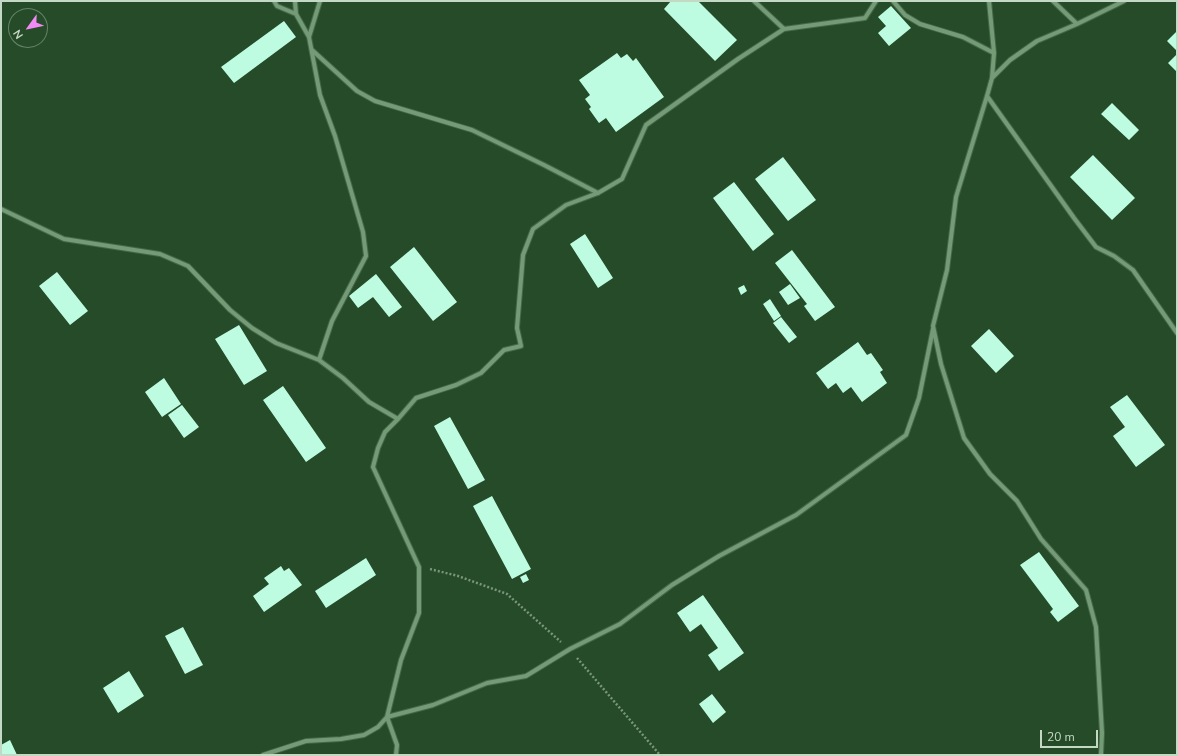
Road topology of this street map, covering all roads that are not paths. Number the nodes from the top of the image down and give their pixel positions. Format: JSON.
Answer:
{"nodes":[{"id":1,"x":274,"y":1,"type":"edge"},
{"id":2,"x":295,"y":1,"type":"edge"},
{"id":3,"x":320,"y":1,"type":"edge"},
{"id":4,"x":754,"y":1,"type":"edge"},
{"id":5,"x":876,"y":1,"type":"edge"},
{"id":6,"x":893,"y":1,"type":"edge"},
{"id":7,"x":989,"y":1,"type":"edge"},
{"id":8,"x":1053,"y":1,"type":"edge"},
{"id":9,"x":1124,"y":1,"type":"edge"},
{"id":10,"x":296,"y":14,"type":"junction"},
{"id":11,"x":1077,"y":24,"type":"junction"},
{"id":12,"x":784,"y":29,"type":"junction"},
{"id":13,"x":309,"y":37,"type":"junction"},
{"id":14,"x":312,"y":50,"type":"junction"},
{"id":15,"x":994,"y":53,"type":"junction"},
{"id":16,"x":992,"y":78,"type":"junction"},
{"id":17,"x":988,"y":96,"type":"junction"},
{"id":18,"x":598,"y":193,"type":"junction"},
{"id":19,"x":1,"y":209,"type":"edge"},
{"id":20,"x":934,"y":326,"type":"junction"},
{"id":21,"x":1177,"y":333,"type":"edge"},
{"id":22,"x":319,"y":360,"type":"junction"},
{"id":23,"x":398,"y":419,"type":"junction"},
{"id":24,"x":387,"y":717,"type":"junction"},
{"id":25,"x":263,"y":755,"type":"edge"},
{"id":26,"x":396,"y":755,"type":"edge"},
{"id":27,"x":1101,"y":755,"type":"edge"}],
"edges":[{"from":1,"to":10,"type":"street"},
{"from":2,"to":10,"type":"street"},
{"from":3,"to":13,"type":"street"},
{"from":4,"to":12,"type":"street"},
{"from":5,"to":12,"type":"street"},
{"from":6,"to":15,"type":"street"},
{"from":7,"to":15,"type":"street"},
{"from":8,"to":11,"type":"street"},
{"from":9,"to":11,"type":"street"},
{"from":10,"to":13,"type":"street"},
{"from":11,"to":16,"type":"street"},
{"from":12,"to":18,"type":"street"},
{"from":13,"to":14,"type":"street"},
{"from":14,"to":18,"type":"street"},
{"from":14,"to":22,"type":"street"},
{"from":15,"to":16,"type":"street"},
{"from":16,"to":17,"type":"street"},
{"from":17,"to":20,"type":"street"},
{"from":17,"to":21,"type":"street"},
{"from":18,"to":23,"type":"street"},
{"from":19,"to":22,"type":"street"},
{"from":20,"to":24,"type":"street"},
{"from":20,"to":27,"type":"street"},
{"from":22,"to":23,"type":"street"},
{"from":23,"to":24,"type":"street"},
{"from":24,"to":25,"type":"street"},
{"from":24,"to":26,"type":"street"}]}
